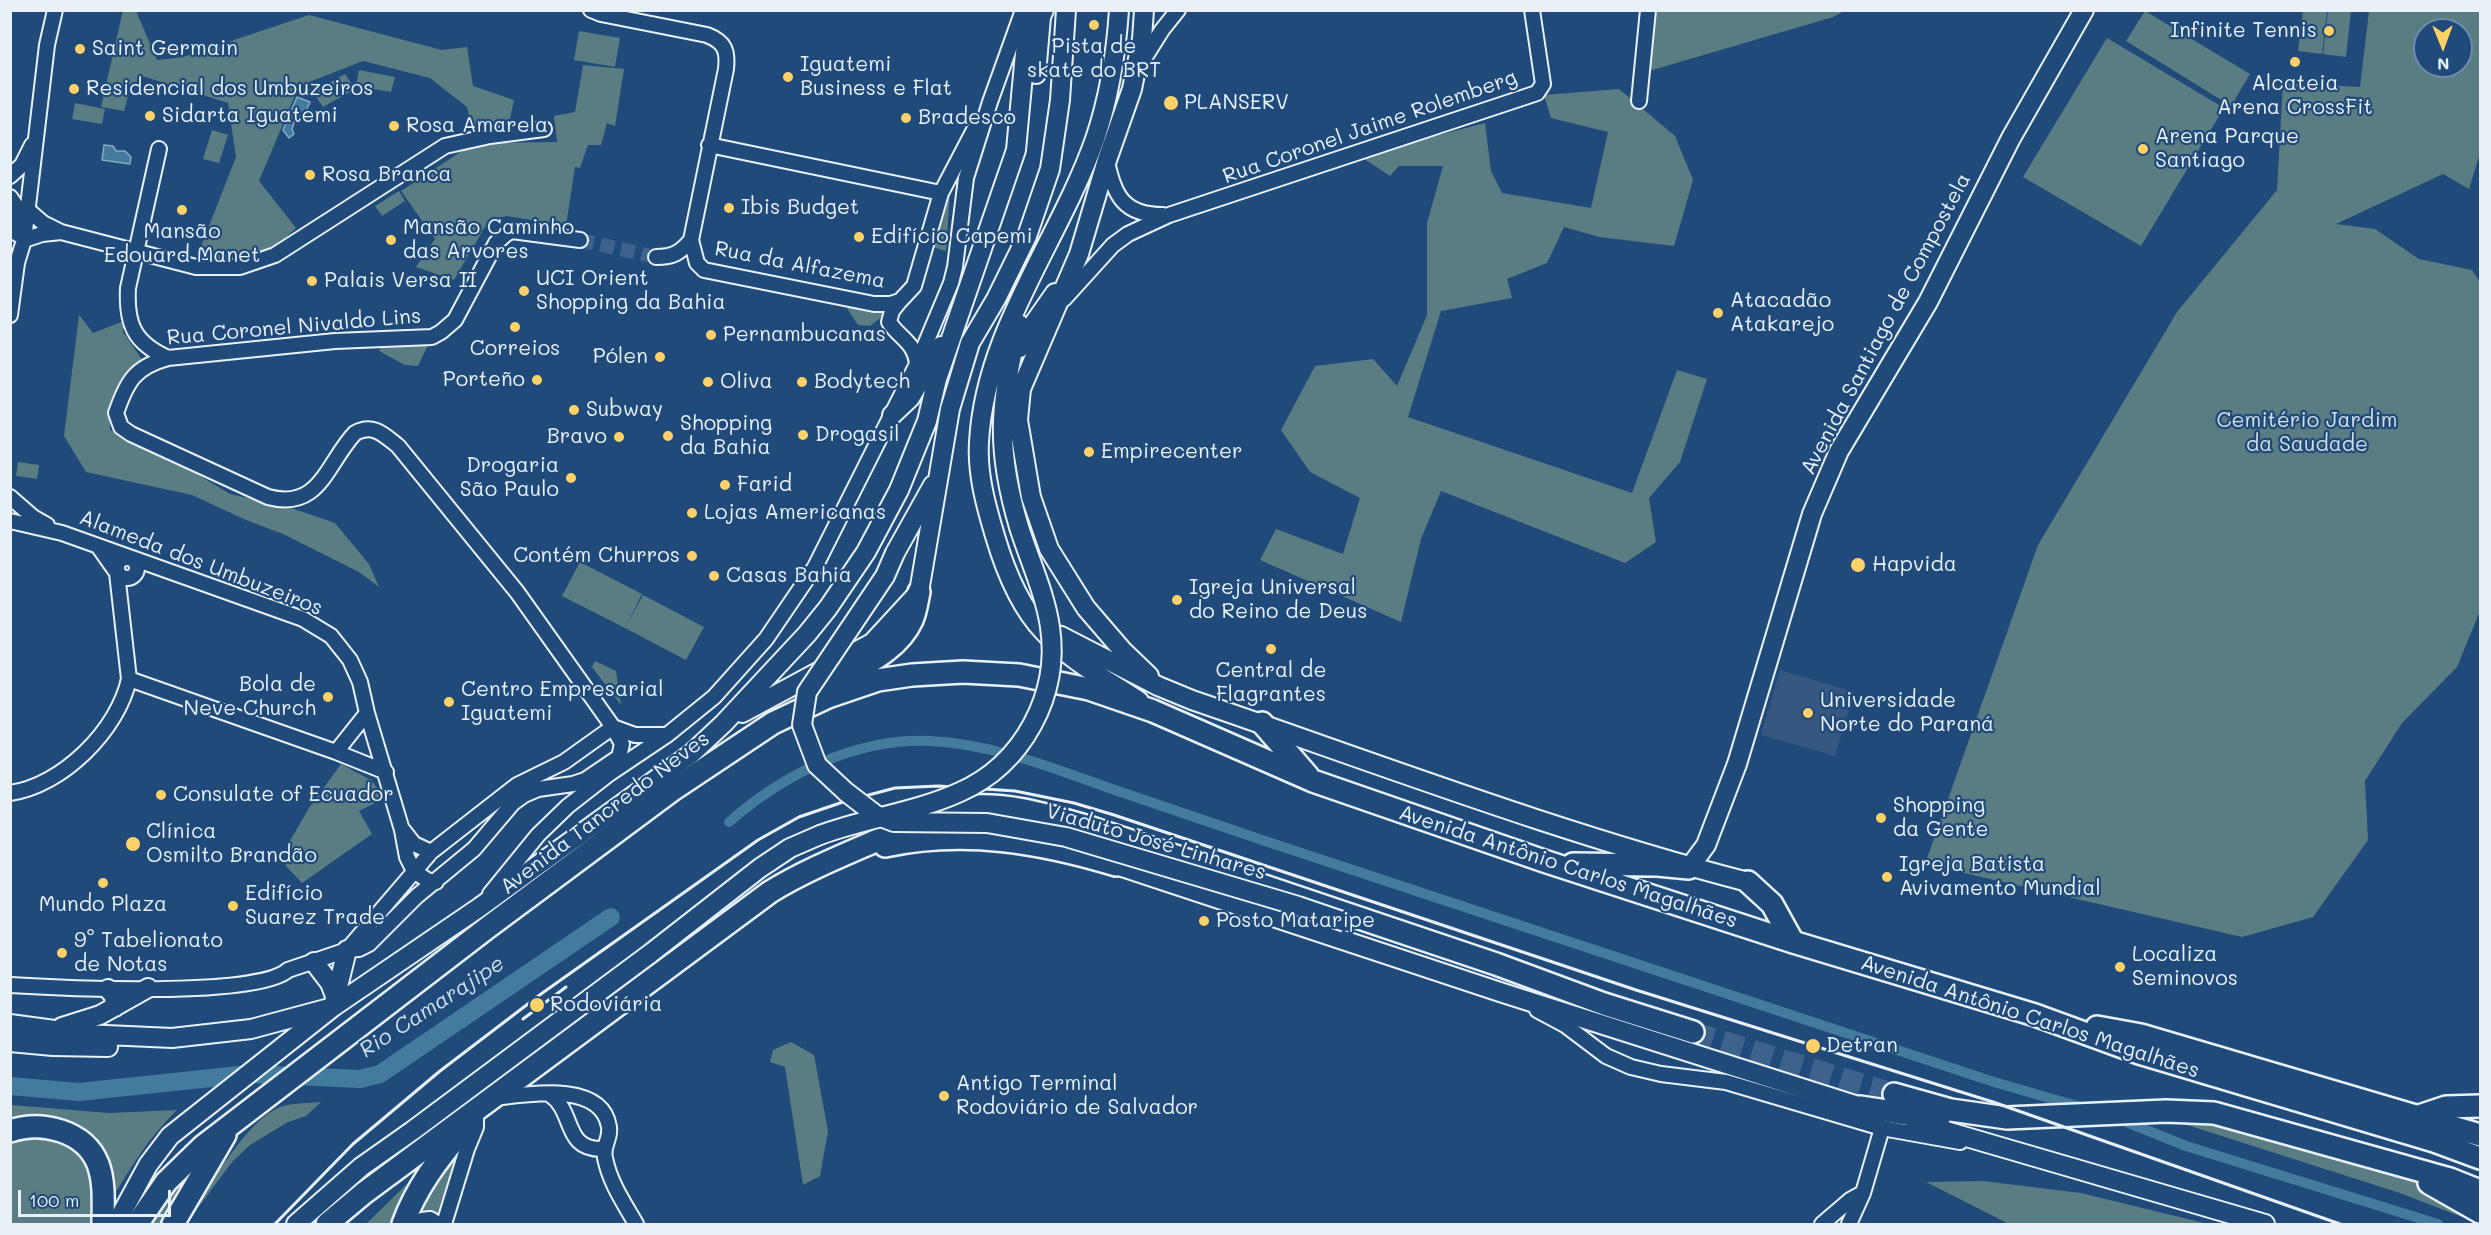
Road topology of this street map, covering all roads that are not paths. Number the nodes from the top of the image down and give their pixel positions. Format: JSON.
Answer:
{"nodes":[{"id":1,"x":55,"y":10,"type":"edge"},
{"id":2,"x":591,"y":10,"type":"edge"},
{"id":3,"x":1023,"y":10,"type":"edge"},
{"id":4,"x":1029,"y":10,"type":"edge"},
{"id":5,"x":1044,"y":10,"type":"edge"},
{"id":6,"x":1066,"y":10,"type":"edge"},
{"id":7,"x":1121,"y":10,"type":"edge"},
{"id":8,"x":1144,"y":10,"type":"edge"},
{"id":9,"x":1178,"y":10,"type":"edge"},
{"id":10,"x":1532,"y":10,"type":"edge"},
{"id":11,"x":1648,"y":10,"type":"edge"},
{"id":12,"x":2084,"y":10,"type":"edge"},
{"id":13,"x":1136,"y":72,"type":"junction"},
{"id":14,"x":1639,"y":101,"type":"dead end"},
{"id":15,"x":990,"y":102,"type":"junction"},
{"id":16,"x":1126,"y":109,"type":"junction"},
{"id":17,"x":544,"y":129,"type":"dead end"},
{"id":18,"x":36,"y":135,"type":"junction"},
{"id":19,"x":709,"y":145,"type":"junction"},
{"id":20,"x":159,"y":148,"type":"dead end"},
{"id":21,"x":1016,"y":150,"type":"junction"},
{"id":22,"x":1107,"y":160,"type":"junction"},
{"id":23,"x":10,"y":176,"type":"edge"},
{"id":24,"x":941,"y":193,"type":"junction"},
{"id":25,"x":10,"y":197,"type":"edge"},
{"id":26,"x":28,"y":210,"type":"junction"},
{"id":27,"x":1169,"y":215,"type":"junction"},
{"id":28,"x":61,"y":232,"type":"junction"},
{"id":29,"x":24,"y":240,"type":"junction"},
{"id":30,"x":580,"y":240,"type":"tunnel mouth"},
{"id":31,"x":691,"y":240,"type":"junction"},
{"id":32,"x":136,"y":252,"type":"junction"},
{"id":33,"x":1079,"y":254,"type":"junction"},
{"id":34,"x":656,"y":257,"type":"tunnel mouth"},
{"id":35,"x":17,"y":263,"type":"junction"},
{"id":36,"x":1030,"y":275,"type":"junction"},
{"id":37,"x":900,"y":301,"type":"junction"},
{"id":38,"x":1060,"y":303,"type":"junction"},
{"id":39,"x":10,"y":315,"type":"edge"},
{"id":40,"x":953,"y":334,"type":"junction"},
{"id":41,"x":168,"y":358,"type":"junction"},
{"id":42,"x":917,"y":363,"type":"junction"},
{"id":43,"x":1008,"y":371,"type":"junction"},
{"id":44,"x":892,"y":415,"type":"junction"},
{"id":45,"x":906,"y":474,"type":"junction"},
{"id":46,"x":938,"y":476,"type":"junction"},
{"id":47,"x":10,"y":497,"type":"edge"},
{"id":48,"x":10,"y":521,"type":"edge"},
{"id":49,"x":62,"y":533,"type":"junction"},
{"id":50,"x":97,"y":546,"type":"junction"},
{"id":51,"x":895,"y":553,"type":"junction"},
{"id":52,"x":130,"y":559,"type":"junction"},
{"id":53,"x":154,"y":566,"type":"junction"},
{"id":54,"x":117,"y":573,"type":"junction"},
{"id":55,"x":135,"y":575,"type":"junction"},
{"id":56,"x":919,"y":592,"type":"junction"},
{"id":57,"x":122,"y":602,"type":"junction"},
{"id":58,"x":1043,"y":632,"type":"junction"},
{"id":59,"x":129,"y":679,"type":"junction"},
{"id":60,"x":1158,"y":686,"type":"junction"},
{"id":61,"x":1153,"y":711,"type":"junction"},
{"id":62,"x":368,"y":713,"type":"junction"},
{"id":63,"x":795,"y":713,"type":"junction"},
{"id":64,"x":724,"y":723,"type":"junction"},
{"id":65,"x":1262,"y":723,"type":"junction"},
{"id":66,"x":613,"y":727,"type":"junction"},
{"id":67,"x":666,"y":735,"type":"junction"},
{"id":68,"x":336,"y":752,"type":"junction"},
{"id":69,"x":386,"y":772,"type":"junction"},
{"id":70,"x":1313,"y":781,"type":"junction"},
{"id":71,"x":10,"y":793,"type":"edge"},
{"id":72,"x":402,"y":830,"type":"junction"},
{"id":73,"x":431,"y":852,"type":"junction"},
{"id":74,"x":1544,"y":861,"type":"junction"},
{"id":75,"x":824,"y":864,"type":"junction"},
{"id":76,"x":1116,"y":865,"type":"joint"},
{"id":77,"x":1699,"y":870,"type":"junction"},
{"id":78,"x":414,"y":871,"type":"junction"},
{"id":79,"x":436,"y":882,"type":"junction"},
{"id":80,"x":1748,"y":882,"type":"joint"},
{"id":81,"x":480,"y":907,"type":"junction"},
{"id":82,"x":1345,"y":922,"type":"junction"},
{"id":83,"x":1376,"y":924,"type":"junction"},
{"id":84,"x":1793,"y":942,"type":"junction"},
{"id":85,"x":1360,"y":945,"type":"junction"},
{"id":86,"x":347,"y":950,"type":"junction"},
{"id":87,"x":314,"y":962,"type":"junction"},
{"id":88,"x":10,"y":985,"type":"edge"},
{"id":89,"x":148,"y":988,"type":"junction"},
{"id":90,"x":108,"y":989,"type":"junction"},
{"id":91,"x":1503,"y":993,"type":"junction"},
{"id":92,"x":334,"y":1001,"type":"junction"},
{"id":93,"x":115,"y":1007,"type":"junction"},
{"id":94,"x":2036,"y":1015,"type":"junction"},
{"id":95,"x":10,"y":1024,"type":"edge"},
{"id":96,"x":50,"y":1029,"type":"junction"},
{"id":97,"x":1693,"y":1032,"type":"tunnel mouth"},
{"id":98,"x":172,"y":1038,"type":"junction"},
{"id":99,"x":10,"y":1042,"type":"edge"},
{"id":100,"x":549,"y":1094,"type":"junction"},
{"id":101,"x":1894,"y":1094,"type":"tunnel mouth"},
{"id":102,"x":490,"y":1099,"type":"junction"},
{"id":103,"x":2481,"y":1106,"type":"edge"},
{"id":104,"x":1860,"y":1107,"type":"junction"},
{"id":105,"x":476,"y":1115,"type":"junction"},
{"id":106,"x":2017,"y":1117,"type":"junction"},
{"id":107,"x":2428,"y":1119,"type":"junction"},
{"id":108,"x":237,"y":1120,"type":"junction"},
{"id":109,"x":2481,"y":1124,"type":"edge"},
{"id":110,"x":1882,"y":1128,"type":"junction"},
{"id":111,"x":10,"y":1131,"type":"edge"},
{"id":112,"x":2481,"y":1137,"type":"edge"},
{"id":113,"x":603,"y":1149,"type":"junction"},
{"id":114,"x":2013,"y":1150,"type":"junction"},
{"id":115,"x":2481,"y":1158,"type":"edge"},
{"id":116,"x":2395,"y":1164,"type":"junction"},
{"id":117,"x":2481,"y":1191,"type":"edge"},
{"id":118,"x":364,"y":1193,"type":"junction"},
{"id":119,"x":1863,"y":1193,"type":"junction"},
{"id":120,"x":2481,"y":1212,"type":"edge"},
{"id":121,"x":103,"y":1224,"type":"edge"},
{"id":122,"x":116,"y":1224,"type":"edge"},
{"id":123,"x":137,"y":1224,"type":"edge"},
{"id":124,"x":172,"y":1224,"type":"edge"},
{"id":125,"x":296,"y":1224,"type":"edge"},
{"id":126,"x":327,"y":1224,"type":"edge"},
{"id":127,"x":339,"y":1224,"type":"edge"},
{"id":128,"x":403,"y":1224,"type":"edge"},
{"id":129,"x":418,"y":1224,"type":"edge"},
{"id":130,"x":438,"y":1224,"type":"edge"},
{"id":131,"x":444,"y":1224,"type":"edge"},
{"id":132,"x":636,"y":1224,"type":"edge"},
{"id":133,"x":1822,"y":1224,"type":"edge"},
{"id":134,"x":1849,"y":1224,"type":"edge"},
{"id":135,"x":2265,"y":1224,"type":"edge"}],
"edges":[{"from":1,"to":18,"type":"street"},
{"from":2,"to":19,"type":"street","name":"Rua da Alfazema"},
{"from":3,"to":15,"type":"street","name":"Avenida Tancredo Neves"},
{"from":4,"to":21,"type":"main road"},
{"from":5,"to":21,"type":"main road"},
{"from":6,"to":46,"type":"main road"},
{"from":7,"to":16,"type":"main road"},
{"from":7,"to":36,"type":"main road","name":"Avenida Antônio Carlos Magalhães"},
{"from":8,"to":13,"type":"main road","name":"Avenida Antônio Carlos Magalhães"},
{"from":9,"to":13,"type":"street"},
{"from":10,"to":27,"type":"street","name":"Rua Coronel Jaime Rolemberg"},
{"from":11,"to":14,"type":"street"},
{"from":12,"to":77,"type":"main road","name":"Avenida Santiago de Compostela"},
{"from":13,"to":16,"type":"main road","name":"Avenida Antônio Carlos Magalhães"},
{"from":15,"to":24,"type":"street","name":"Rua da Alfazema"},
{"from":15,"to":42,"type":"street","name":"Avenida Tancredo Neves"},
{"from":16,"to":22,"type":"main road","name":"Avenida Antônio Carlos Magalhães"},
{"from":17,"to":32,"type":"street"},
{"from":18,"to":23,"type":"street"},
{"from":18,"to":26,"type":"street"},
{"from":19,"to":24,"type":"street"},
{"from":19,"to":31,"type":"street","name":"Rua da Alfazema"},
{"from":20,"to":32,"type":"street"},
{"from":21,"to":40,"type":"main road"},
{"from":22,"to":27,"type":"street","name":"Rua Coronel Jaime Rolemberg"},
{"from":22,"to":33,"type":"main road","name":"Avenida Antônio Carlos Magalhães"},
{"from":24,"to":37,"type":"street","name":"Rua da Alfazema"},
{"from":25,"to":35,"type":"street"},
{"from":26,"to":28,"type":"street"},
{"from":26,"to":29,"type":"street"},
{"from":27,"to":38,"type":"street","name":"Rua Coronel Jaime Rolemberg"},
{"from":28,"to":29,"type":"street"},
{"from":28,"to":32,"type":"street"},
{"from":29,"to":35,"type":"street"},
{"from":30,"to":41,"type":"street","name":"Rua Coronel Nivaldo Lins"},
{"from":31,"to":34,"type":"street"},
{"from":31,"to":37,"type":"street","name":"Rua da Alfazema"},
{"from":32,"to":41,"type":"street"},
{"from":33,"to":38,"type":"main road","name":"Avenida Antônio Carlos Magalhães"},
{"from":33,"to":43,"type":"main road"},
{"from":35,"to":39,"type":"street"},
{"from":36,"to":43,"type":"main road","name":"Avenida Antônio Carlos Magalhães"},
{"from":36,"to":58,"type":"main road","name":"Avenida Antônio Carlos Magalhães"},
{"from":37,"to":42,"type":"street"},
{"from":38,"to":60,"type":"main road","name":"Avenida Antônio Carlos Magalhães"},
{"from":40,"to":44,"type":"main road"},
{"from":40,"to":45,"type":"main road","name":"Avenida Tancredo Neves"},
{"from":41,"to":66,"type":"street","name":"Rua Coronel Nivaldo Lins"},
{"from":42,"to":44,"type":"street","name":"Avenida Tancredo Neves"},
{"from":43,"to":125,"type":"main road","name":"Avenida Antônio Carlos Magalhães","bridge":true},
{"from":44,"to":67,"type":"street","name":"Avenida Tancredo Neves"},
{"from":45,"to":51,"type":"main road"},
{"from":45,"to":64,"type":"main road","name":"Avenida Tancredo Neves"},
{"from":46,"to":51,"type":"main road"},
{"from":46,"to":56,"type":"main road"},
{"from":47,"to":49,"type":"street","name":"Alameda dos Umbuzeiros"},
{"from":48,"to":49,"type":"street","name":"Alameda dos Umbuzeiros"},
{"from":49,"to":50,"type":"street","name":"Alameda dos Umbuzeiros"},
{"from":50,"to":52,"type":"street","name":"Alameda dos Umbuzeiros"},
{"from":50,"to":54,"type":"street"},
{"from":51,"to":82,"type":"main road","name":"Viaduto José Linhares","bridge":true},
{"from":52,"to":53,"type":"street","name":"Alameda dos Umbuzeiros"},
{"from":52,"to":54,"type":"street"},
{"from":52,"to":55,"type":"street"},
{"from":53,"to":55,"type":"street"},
{"from":53,"to":62,"type":"street","name":"Alameda dos Umbuzeiros"},
{"from":54,"to":55,"type":"street"},
{"from":54,"to":57,"type":"street"},
{"from":55,"to":57,"type":"street"},
{"from":56,"to":63,"type":"highway"},
{"from":56,"to":64,"type":"main road"},
{"from":57,"to":59,"type":"street"},
{"from":58,"to":60,"type":"main road"},
{"from":58,"to":61,"type":"main road","name":"Avenida Antônio Carlos Magalhães"},
{"from":59,"to":68,"type":"street"},
{"from":59,"to":71,"type":"street"},
{"from":60,"to":65,"type":"main road","name":"Avenida Antônio Carlos Magalhães"},
{"from":61,"to":63,"type":"highway","name":"Avenida Tancredo Neves"},
{"from":61,"to":70,"type":"highway","name":"Avenida Antônio Carlos Magalhães"},
{"from":62,"to":68,"type":"street"},
{"from":62,"to":69,"type":"street","name":"Alameda dos Umbuzeiros"},
{"from":63,"to":108,"type":"highway","name":"Avenida Tancredo Neves"},
{"from":64,"to":81,"type":"main road","name":"Avenida Tancredo Neves"},
{"from":65,"to":70,"type":"highway"},
{"from":65,"to":77,"type":"main road","name":"Avenida Antônio Carlos Magalhães"},
{"from":66,"to":67,"type":"street"},
{"from":66,"to":73,"type":"street"},
{"from":66,"to":79,"type":"street","name":"Avenida Tancredo Neves"},
{"from":67,"to":81,"type":"street","name":"Avenida Tancredo Neves"},
{"from":68,"to":69,"type":"street"},
{"from":69,"to":72,"type":"street","name":"Alameda dos Umbuzeiros"},
{"from":70,"to":74,"type":"highway","name":"Avenida Antônio Carlos Magalhães"},
{"from":72,"to":73,"type":"street"},
{"from":72,"to":78,"type":"street","name":"Alameda dos Umbuzeiros"},
{"from":73,"to":78,"type":"street"},
{"from":74,"to":77,"type":"highway"},
{"from":74,"to":84,"type":"highway","name":"Avenida Antônio Carlos Magalhães"},
{"from":75,"to":76,"type":"highway"},
{"from":75,"to":83,"type":"highway"},
{"from":75,"to":102,"type":"highway"},
{"from":76,"to":85,"type":"main road"},
{"from":77,"to":80,"type":"main road","name":"Avenida Antônio Carlos Magalhães"},
{"from":78,"to":79,"type":"street"},
{"from":78,"to":86,"type":"street"},
{"from":79,"to":86,"type":"street"},
{"from":80,"to":84,"type":"highway"},
{"from":81,"to":92,"type":"main road","name":"Avenida Tancredo Neves"},
{"from":82,"to":83,"type":"main road","name":"Viaduto José Linhares"},
{"from":82,"to":85,"type":"main road"},
{"from":83,"to":97,"type":"highway"},
{"from":84,"to":94,"type":"highway","name":"Avenida Antônio Carlos Magalhães"},
{"from":85,"to":91,"type":"main road"},
{"from":86,"to":87,"type":"street"},
{"from":86,"to":92,"type":"main road"},
{"from":87,"to":89,"type":"street"},
{"from":87,"to":92,"type":"main road"},
{"from":88,"to":90,"type":"street"},
{"from":89,"to":90,"type":"street"},
{"from":89,"to":93,"type":"main road"},
{"from":90,"to":93,"type":"main road"},
{"from":91,"to":104,"type":"main road"},
{"from":91,"to":110,"type":"street"},
{"from":92,"to":98,"type":"main road","name":"Avenida Tancredo Neves"},
{"from":92,"to":122,"type":"main road"},
{"from":93,"to":96,"type":"main road"},
{"from":94,"to":107,"type":"highway"},
{"from":94,"to":115,"type":"highway","name":"Avenida Antônio Carlos Magalhães"},
{"from":95,"to":96,"type":"main road","name":"Avenida Tancredo Neves"},
{"from":96,"to":98,"type":"main road","name":"Avenida Tancredo Neves"},
{"from":98,"to":99,"type":"main road"},
{"from":100,"to":102,"type":"street"},
{"from":100,"to":113,"type":"street"},
{"from":100,"to":113,"type":"street"},
{"from":101,"to":106,"type":"highway","name":"Avenida Antônio Carlos Magalhães"},
{"from":102,"to":105,"type":"highway"},
{"from":102,"to":118,"type":"highway"},
{"from":103,"to":107,"type":"highway"},
{"from":104,"to":106,"type":"highway"},
{"from":104,"to":114,"type":"main road"},
{"from":105,"to":128,"type":"highway"},
{"from":105,"to":131,"type":"street"},
{"from":106,"to":116,"type":"highway","name":"Avenida Antônio Carlos Magalhães"},
{"from":107,"to":109,"type":"highway"},
{"from":107,"to":112,"type":"highway"},
{"from":108,"to":123,"type":"highway","name":"Avenida Tancredo Neves"},
{"from":108,"to":124,"type":"highway"},
{"from":110,"to":114,"type":"street"},
{"from":110,"to":119,"type":"street"},
{"from":111,"to":121,"type":"highway"},
{"from":113,"to":132,"type":"street"},
{"from":114,"to":135,"type":"main road"},
{"from":116,"to":117,"type":"highway","name":"Avenida Antônio Carlos Magalhães"},
{"from":116,"to":120,"type":"highway"},
{"from":118,"to":126,"type":"highway"},
{"from":118,"to":127,"type":"main road"},
{"from":119,"to":133,"type":"street"},
{"from":119,"to":134,"type":"street"},
{"from":129,"to":130,"type":"street"}]}
